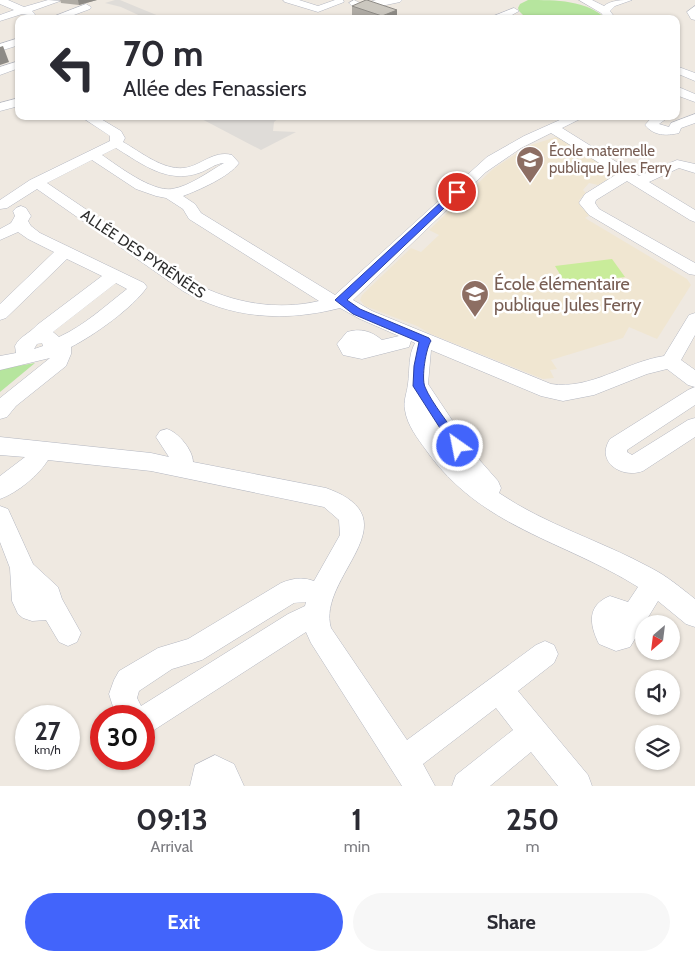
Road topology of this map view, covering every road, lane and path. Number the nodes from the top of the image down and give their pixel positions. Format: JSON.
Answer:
{"nodes":[{"id":1,"x":0,"y":0,"type":"edge"},
{"id":2,"x":288,"y":0,"type":"edge"},
{"id":3,"x":397,"y":0,"type":"edge"},
{"id":4,"x":584,"y":0,"type":"edge"},
{"id":5,"x":627,"y":0,"type":"edge"},
{"id":6,"x":55,"y":1,"type":"edge"},
{"id":7,"x":340,"y":1,"type":"edge"},
{"id":8,"x":362,"y":1,"type":"edge"},
{"id":9,"x":515,"y":4,"type":"edge"},
{"id":10,"x":86,"y":7,"type":"dead end"},
{"id":11,"x":695,"y":9,"type":"edge"},
{"id":12,"x":23,"y":11,"type":"junction"},
{"id":13,"x":32,"y":15,"type":"edge"},
{"id":14,"x":63,"y":15,"type":"edge"},
{"id":15,"x":505,"y":15,"type":"edge"},
{"id":16,"x":608,"y":15,"type":"edge"},
{"id":17,"x":695,"y":17,"type":"edge"},
{"id":18,"x":0,"y":18,"type":"edge"},
{"id":19,"x":15,"y":43,"type":"edge"},
{"id":20,"x":0,"y":48,"type":"edge"},
{"id":21,"x":15,"y":65,"type":"edge"},
{"id":22,"x":680,"y":70,"type":"edge"},
{"id":23,"x":0,"y":71,"type":"edge"},
{"id":24,"x":695,"y":77,"type":"edge"},
{"id":25,"x":680,"y":92,"type":"edge"},
{"id":26,"x":15,"y":96,"type":"edge"},
{"id":27,"x":695,"y":98,"type":"edge"},
{"id":28,"x":0,"y":101,"type":"edge"},
{"id":29,"x":15,"y":103,"type":"edge"},
{"id":30,"x":695,"y":103,"type":"edge"},
{"id":31,"x":0,"y":107,"type":"edge"},
{"id":32,"x":682,"y":109,"type":"dead end"},
{"id":33,"x":695,"y":118,"type":"edge"},
{"id":34,"x":93,"y":120,"type":"edge"},
{"id":35,"x":571,"y":120,"type":"edge"},
{"id":36,"x":654,"y":120,"type":"edge"},
{"id":37,"x":553,"y":128,"type":"junction"},
{"id":38,"x":116,"y":144,"type":"junction"},
{"id":39,"x":93,"y":155,"type":"junction"},
{"id":40,"x":695,"y":157,"type":"edge"},
{"id":41,"x":682,"y":164,"type":"junction"},
{"id":42,"x":695,"y":170,"type":"edge"},
{"id":43,"x":634,"y":177,"type":"junction"},
{"id":44,"x":30,"y":187,"type":"junction"},
{"id":45,"x":654,"y":190,"type":"junction"},
{"id":46,"x":170,"y":194,"type":"junction"},
{"id":47,"x":1,"y":205,"type":"edge"},
{"id":48,"x":20,"y":216,"type":"junction"},
{"id":49,"x":695,"y":217,"type":"edge"},
{"id":50,"x":2,"y":235,"type":"edge"},
{"id":51,"x":34,"y":236,"type":"junction"},
{"id":52,"x":64,"y":252,"type":"junction"},
{"id":53,"x":695,"y":270,"type":"edge"},
{"id":54,"x":114,"y":276,"type":"junction"},
{"id":55,"x":337,"y":302,"type":"junction"},
{"id":56,"x":0,"y":314,"type":"edge"},
{"id":57,"x":695,"y":319,"type":"edge"},
{"id":58,"x":398,"y":335,"type":"junction"},
{"id":59,"x":42,"y":346,"type":"junction"},
{"id":60,"x":424,"y":346,"type":"junction"},
{"id":61,"x":378,"y":348,"type":"dead end"},
{"id":62,"x":670,"y":362,"type":"junction"},
{"id":63,"x":0,"y":363,"type":"edge"},
{"id":64,"x":695,"y":380,"type":"edge"},
{"id":65,"x":695,"y":395,"type":"edge"},
{"id":66,"x":0,"y":411,"type":"edge"},
{"id":67,"x":695,"y":426,"type":"edge"},
{"id":68,"x":167,"y":437,"type":"dead end"},
{"id":69,"x":0,"y":446,"type":"edge"},
{"id":70,"x":42,"y":451,"type":"junction"},
{"id":71,"x":180,"y":468,"type":"junction"},
{"id":72,"x":0,"y":489,"type":"edge"},
{"id":73,"x":0,"y":516,"type":"edge"},
{"id":74,"x":12,"y":560,"type":"edge"},
{"id":75,"x":655,"y":583,"type":"junction"},
{"id":76,"x":319,"y":605,"type":"junction"},
{"id":77,"x":695,"y":615,"type":"edge"},
{"id":78,"x":634,"y":617,"type":"dead end"},
{"id":79,"x":68,"y":633,"type":"dead end"},
{"id":80,"x":545,"y":654,"type":"dead end"},
{"id":81,"x":182,"y":655,"type":"junction"},
{"id":82,"x":198,"y":685,"type":"junction"},
{"id":83,"x":498,"y":689,"type":"junction"},
{"id":84,"x":126,"y":705,"type":"edge"},
{"id":85,"x":155,"y":713,"type":"edge"},
{"id":86,"x":533,"y":732,"type":"junction"},
{"id":87,"x":410,"y":778,"type":"edge"},
{"id":88,"x":206,"y":786,"type":"edge"},
{"id":89,"x":228,"y":786,"type":"edge"},
{"id":90,"x":467,"y":786,"type":"edge"},
{"id":91,"x":577,"y":786,"type":"edge"}],
"edges":[{"from":1,"to":12,"type":"street"},
{"from":2,"to":7,"type":"street"},
{"from":3,"to":8,"type":"street"},
{"from":4,"to":16,"type":"street"},
{"from":5,"to":16,"type":"street"},
{"from":6,"to":12,"type":"street"},
{"from":7,"to":8,"type":"street"},
{"from":9,"to":15,"type":"street"},
{"from":10,"to":14,"type":"street"},
{"from":11,"to":17,"type":"street"},
{"from":12,"to":13,"type":"street"},
{"from":12,"to":18,"type":"street"},
{"from":19,"to":20,"type":"street"},
{"from":21,"to":23,"type":"street"},
{"from":22,"to":24,"type":"street"},
{"from":25,"to":27,"type":"street"},
{"from":26,"to":28,"type":"street"},
{"from":29,"to":31,"type":"street"},
{"from":30,"to":32,"type":"street"},
{"from":33,"to":36,"type":"street"},
{"from":34,"to":38,"type":"street"},
{"from":35,"to":37,"type":"street","name":"ALLÉE DES PYRÉNÉES"},
{"from":37,"to":43,"type":"street"},
{"from":37,"to":55,"type":"street","name":"ALLÉE DES PYRÉNÉES"},
{"from":38,"to":39,"type":"street"},
{"from":38,"to":46,"type":"street"},
{"from":39,"to":44,"type":"street"},
{"from":39,"to":46,"type":"street"},
{"from":40,"to":41,"type":"street"},
{"from":41,"to":42,"type":"street"},
{"from":41,"to":43,"type":"street"},
{"from":42,"to":45,"type":"street"},
{"from":43,"to":45,"type":"street"},
{"from":43,"to":53,"type":"street"},
{"from":44,"to":47,"type":"street"},
{"from":44,"to":48,"type":"street"},
{"from":44,"to":55,"type":"street","name":"ALLÉE DES PYRÉNÉES"},
{"from":45,"to":49,"type":"street"},
{"from":46,"to":55,"type":"street"},
{"from":47,"to":48,"type":"street"},
{"from":48,"to":50,"type":"street"},
{"from":48,"to":51,"type":"street"},
{"from":50,"to":51,"type":"street"},
{"from":51,"to":52,"type":"street"},
{"from":52,"to":54,"type":"street"},
{"from":52,"to":56,"type":"street"},
{"from":54,"to":59,"type":"street"},
{"from":54,"to":59,"type":"street"},
{"from":55,"to":58,"type":"street"},
{"from":57,"to":62,"type":"street"},
{"from":58,"to":60,"type":"street"},
{"from":58,"to":61,"type":"street"},
{"from":59,"to":63,"type":"street"},
{"from":59,"to":66,"type":"street"},
{"from":60,"to":62,"type":"street"},
{"from":60,"to":75,"type":"street"},
{"from":62,"to":64,"type":"street"},
{"from":65,"to":67,"type":"street"},
{"from":68,"to":71,"type":"street"},
{"from":69,"to":70,"type":"street"},
{"from":70,"to":71,"type":"street"},
{"from":70,"to":72,"type":"street"},
{"from":71,"to":76,"type":"street"},
{"from":73,"to":74,"type":"street"},
{"from":74,"to":79,"type":"street"},
{"from":75,"to":77,"type":"street"},
{"from":75,"to":78,"type":"street"},
{"from":76,"to":81,"type":"street"},
{"from":76,"to":82,"type":"street"},
{"from":76,"to":87,"type":"street"},
{"from":80,"to":83,"type":"street"},
{"from":81,"to":82,"type":"street"},
{"from":81,"to":84,"type":"street"},
{"from":82,"to":85,"type":"street"},
{"from":83,"to":86,"type":"street"},
{"from":83,"to":87,"type":"street"},
{"from":86,"to":90,"type":"street"},
{"from":86,"to":91,"type":"street"},
{"from":88,"to":89,"type":"street"}]}
